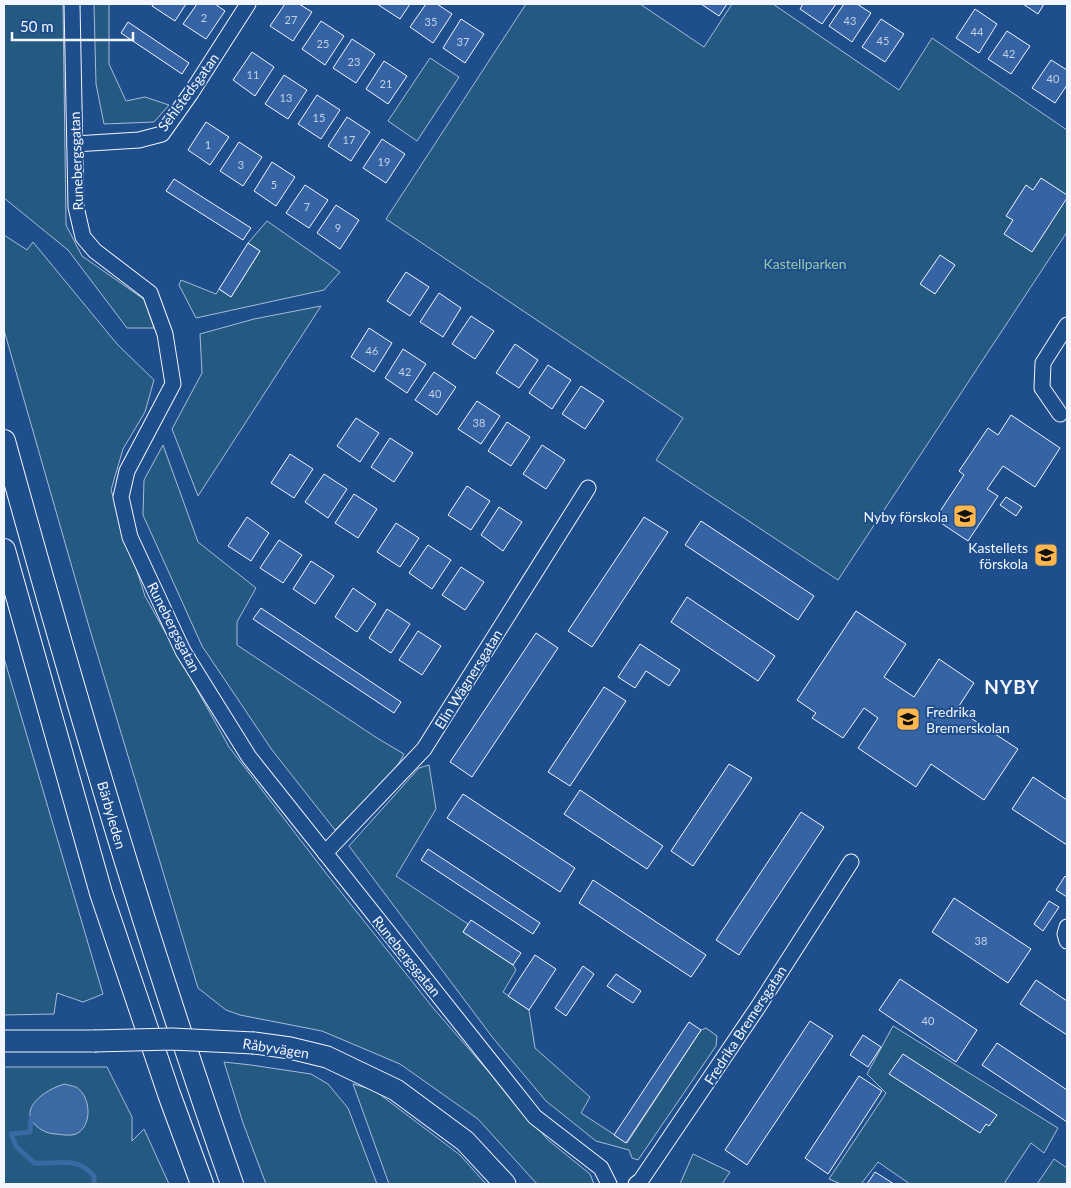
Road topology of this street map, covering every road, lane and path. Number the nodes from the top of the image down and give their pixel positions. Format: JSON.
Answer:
{"nodes":[{"id":1,"x":72,"y":4,"type":"edge"},
{"id":2,"x":248,"y":4,"type":"edge"},
{"id":3,"x":75,"y":144,"type":"junction"},
{"id":4,"x":1067,"y":325,"type":"edge"},
{"id":5,"x":1060,"y":414,"type":"dead end"},
{"id":6,"x":4,"y":441,"type":"edge"},
{"id":7,"x":588,"y":488,"type":"dead end"},
{"id":8,"x":4,"y":550,"type":"edge"},
{"id":9,"x":325,"y":853,"type":"junction"},
{"id":10,"x":851,"y":862,"type":"dead end"},
{"id":11,"x":1067,"y":927,"type":"edge"},
{"id":12,"x":1067,"y":941,"type":"edge"},
{"id":13,"x":4,"y":1041,"type":"edge"},
{"id":14,"x":202,"y":1184,"type":"edge"},
{"id":15,"x":232,"y":1184,"type":"edge"},
{"id":16,"x":505,"y":1184,"type":"edge"},
{"id":17,"x":609,"y":1184,"type":"edge"},
{"id":18,"x":636,"y":1184,"type":"edge"}],
"edges":[{"from":1,"to":3,"type":"street","name":"Runebergsgatan"},
{"from":2,"to":3,"type":"street","name":"Sehlstedsgatan"},
{"from":3,"to":9,"type":"street","name":"Runebergsgatan"},
{"from":4,"to":5,"type":"street"},
{"from":6,"to":15,"type":"main road","name":"Bärbyleden"},
{"from":7,"to":9,"type":"street","name":"Elin Wägnersgatan"},
{"from":8,"to":14,"type":"main road"},
{"from":9,"to":17,"type":"street","name":"Runebergsgatan"},
{"from":10,"to":18,"type":"street","name":"Fredrika Bremersgatan"},
{"from":11,"to":12,"type":"street"},
{"from":13,"to":16,"type":"main road","name":"Råbyvägen","bridge":true}]}
